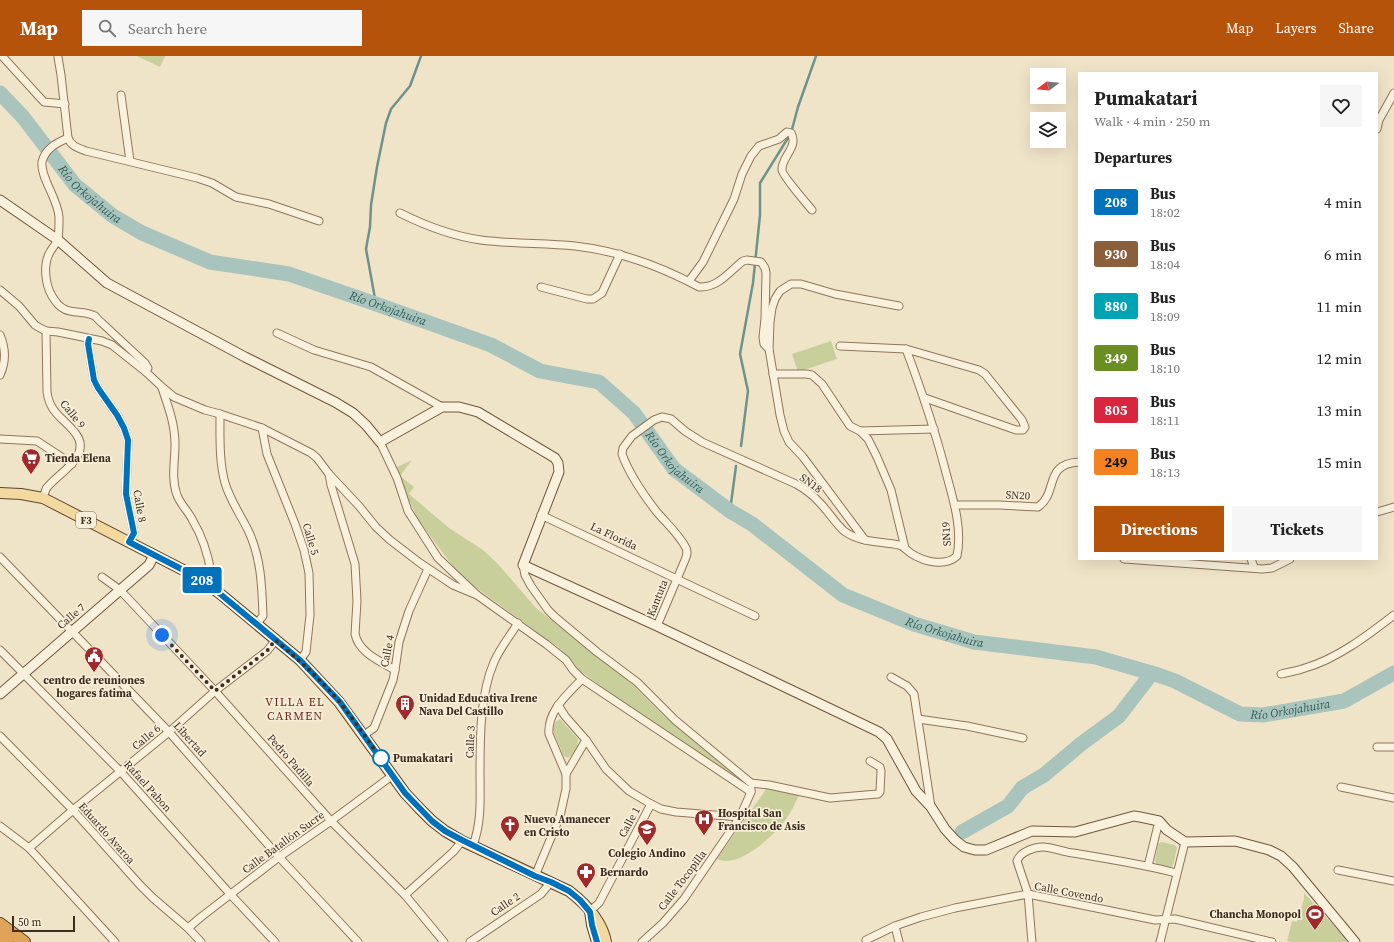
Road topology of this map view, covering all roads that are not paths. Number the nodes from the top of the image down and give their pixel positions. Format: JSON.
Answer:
{"nodes":[{"id":1,"x":2,"y":56,"type":"edge"},
{"id":2,"x":58,"y":57,"type":"edge"},
{"id":3,"x":1394,"y":93,"type":"edge"},
{"id":4,"x":121,"y":95,"type":"dead end"},
{"id":5,"x":65,"y":104,"type":"junction"},
{"id":6,"x":1378,"y":124,"type":"edge"},
{"id":7,"x":68,"y":138,"type":"junction"},
{"id":8,"x":130,"y":161,"type":"junction"},
{"id":9,"x":0,"y":200,"type":"edge"},
{"id":10,"x":812,"y":210,"type":"dead end"},
{"id":11,"x":400,"y":213,"type":"dead end"},
{"id":12,"x":318,"y":222,"type":"dead end"},
{"id":13,"x":58,"y":240,"type":"junction"},
{"id":14,"x":620,"y":254,"type":"junction"},
{"id":15,"x":689,"y":282,"type":"junction"},
{"id":16,"x":541,"y":287,"type":"dead end"},
{"id":17,"x":0,"y":290,"type":"edge"},
{"id":18,"x":899,"y":306,"type":"dead end"},
{"id":19,"x":46,"y":331,"type":"junction"},
{"id":20,"x":277,"y":333,"type":"dead end"},
{"id":21,"x":0,"y":335,"type":"edge"},
{"id":22,"x":89,"y":339,"type":"junction"},
{"id":23,"x":840,"y":346,"type":"dead end"},
{"id":24,"x":769,"y":349,"type":"junction"},
{"id":25,"x":906,"y":350,"type":"junction"},
{"id":26,"x":146,"y":372,"type":"junction"},
{"id":27,"x":773,"y":374,"type":"junction"},
{"id":28,"x":0,"y":375,"type":"edge"},
{"id":29,"x":162,"y":387,"type":"junction"},
{"id":30,"x":924,"y":398,"type":"junction"},
{"id":31,"x":442,"y":407,"type":"junction"},
{"id":32,"x":220,"y":414,"type":"junction"},
{"id":33,"x":654,"y":420,"type":"joint"},
{"id":34,"x":262,"y":428,"type":"junction"},
{"id":35,"x":934,"y":429,"type":"junction"},
{"id":36,"x":860,"y":431,"type":"junction"},
{"id":37,"x":0,"y":439,"type":"edge"},
{"id":38,"x":380,"y":442,"type":"junction"},
{"id":39,"x":1078,"y":462,"type":"edge"},
{"id":40,"x":72,"y":464,"type":"junction"},
{"id":41,"x":329,"y":474,"type":"junction"},
{"id":42,"x":0,"y":493,"type":"edge"},
{"id":43,"x":43,"y":498,"type":"junction"},
{"id":44,"x":954,"y":505,"type":"junction"},
{"id":45,"x":1394,"y":507,"type":"edge"},
{"id":46,"x":1378,"y":512,"type":"edge"},
{"id":47,"x":541,"y":515,"type":"junction"},
{"id":48,"x":865,"y":540,"type":"junction"},
{"id":49,"x":129,"y":542,"type":"junction"},
{"id":50,"x":905,"y":548,"type":"junction"},
{"id":51,"x":154,"y":555,"type":"junction"},
{"id":52,"x":0,"y":557,"type":"edge"},
{"id":53,"x":953,"y":560,"type":"joint"},
{"id":54,"x":1140,"y":560,"type":"edge"},
{"id":55,"x":1251,"y":560,"type":"edge"},
{"id":56,"x":1288,"y":560,"type":"edge"},
{"id":57,"x":523,"y":565,"type":"junction"},
{"id":58,"x":1254,"y":567,"type":"junction"},
{"id":59,"x":428,"y":569,"type":"junction"},
{"id":60,"x":102,"y":576,"type":"dead end"},
{"id":61,"x":677,"y":578,"type":"junction"},
{"id":62,"x":204,"y":582,"type":"junction"},
{"id":63,"x":120,"y":590,"type":"junction"},
{"id":64,"x":477,"y":594,"type":"junction"},
{"id":65,"x":1394,"y":615,"type":"edge"},
{"id":66,"x":755,"y":616,"type":"dead end"},
{"id":67,"x":518,"y":623,"type":"junction"},
{"id":68,"x":256,"y":624,"type":"junction"},
{"id":69,"x":657,"y":626,"type":"junction"},
{"id":70,"x":72,"y":631,"type":"junction"},
{"id":71,"x":275,"y":640,"type":"junction"},
{"id":72,"x":0,"y":650,"type":"edge"},
{"id":73,"x":300,"y":660,"type":"junction"},
{"id":74,"x":395,"y":670,"type":"junction"},
{"id":75,"x":24,"y":674,"type":"junction"},
{"id":76,"x":1281,"y":674,"type":"dead end"},
{"id":77,"x":891,"y":678,"type":"dead end"},
{"id":78,"x":582,"y":680,"type":"junction"},
{"id":79,"x":215,"y":691,"type":"junction"},
{"id":80,"x":0,"y":694,"type":"edge"},
{"id":81,"x":558,"y":705,"type":"junction"},
{"id":82,"x":918,"y":719,"type":"junction"},
{"id":83,"x":169,"y":732,"type":"junction"},
{"id":84,"x":364,"y":735,"type":"junction"},
{"id":85,"x":0,"y":736,"type":"edge"},
{"id":86,"x":1023,"y":738,"type":"dead end"},
{"id":87,"x":586,"y":740,"type":"junction"},
{"id":88,"x":1394,"y":746,"type":"edge"},
{"id":89,"x":1378,"y":747,"type":"dead end"},
{"id":90,"x":870,"y":761,"type":"dead end"},
{"id":91,"x":121,"y":772,"type":"junction"},
{"id":92,"x":566,"y":774,"type":"junction"},
{"id":93,"x":393,"y":775,"type":"junction"},
{"id":94,"x":751,"y":783,"type":"junction"},
{"id":95,"x":1341,"y":787,"type":"dead end"},
{"id":96,"x":751,"y":792,"type":"junction"},
{"id":97,"x":1394,"y":798,"type":"edge"},
{"id":98,"x":651,"y":804,"type":"junction"},
{"id":99,"x":931,"y":808,"type":"junction"},
{"id":100,"x":73,"y":810,"type":"junction"},
{"id":101,"x":740,"y":817,"type":"junction"},
{"id":102,"x":1159,"y":821,"type":"junction"},
{"id":103,"x":331,"y":822,"type":"junction"},
{"id":104,"x":0,"y":826,"type":"edge"},
{"id":105,"x":462,"y":840,"type":"junction"},
{"id":106,"x":1185,"y":842,"type":"junction"},
{"id":107,"x":473,"y":845,"type":"junction"},
{"id":108,"x":29,"y":848,"type":"junction"},
{"id":109,"x":279,"y":857,"type":"junction"},
{"id":110,"x":1148,"y":866,"type":"junction"},
{"id":111,"x":1338,"y":870,"type":"dead end"},
{"id":112,"x":1176,"y":873,"type":"junction"},
{"id":113,"x":535,"y":876,"type":"junction"},
{"id":114,"x":1394,"y":881,"type":"edge"},
{"id":115,"x":551,"y":882,"type":"junction"},
{"id":116,"x":1028,"y":894,"type":"junction"},
{"id":117,"x":231,"y":895,"type":"junction"},
{"id":118,"x":405,"y":895,"type":"junction"},
{"id":119,"x":590,"y":912,"type":"junction"},
{"id":120,"x":1166,"y":920,"type":"junction"},
{"id":121,"x":0,"y":924,"type":"edge"},
{"id":122,"x":895,"y":926,"type":"junction"},
{"id":123,"x":188,"y":928,"type":"junction"},
{"id":124,"x":0,"y":936,"type":"edge"},
{"id":125,"x":866,"y":940,"type":"dead end"},
{"id":126,"x":7,"y":942,"type":"edge"},
{"id":127,"x":24,"y":942,"type":"edge"},
{"id":128,"x":115,"y":942,"type":"edge"},
{"id":129,"x":201,"y":942,"type":"edge"},
{"id":130,"x":275,"y":942,"type":"edge"},
{"id":131,"x":358,"y":942,"type":"edge"},
{"id":132,"x":444,"y":942,"type":"edge"},
{"id":133,"x":470,"y":942,"type":"edge"},
{"id":134,"x":597,"y":942,"type":"edge"},
{"id":135,"x":606,"y":942,"type":"edge"},
{"id":136,"x":642,"y":942,"type":"edge"},
{"id":137,"x":899,"y":942,"type":"edge"},
{"id":138,"x":1032,"y":942,"type":"edge"},
{"id":139,"x":1160,"y":942,"type":"edge"},
{"id":140,"x":1272,"y":942,"type":"edge"},
{"id":141,"x":1355,"y":942,"type":"edge"}],
"edges":[{"from":1,"to":5,"type":"street"},
{"from":2,"to":5,"type":"street"},
{"from":3,"to":6,"type":"street"},
{"from":4,"to":8,"type":"street"},
{"from":5,"to":7,"type":"street"},
{"from":7,"to":8,"type":"street"},
{"from":7,"to":13,"type":"street"},
{"from":8,"to":12,"type":"street"},
{"from":9,"to":13,"type":"main road"},
{"from":10,"to":15,"type":"street"},
{"from":11,"to":14,"type":"street"},
{"from":13,"to":26,"type":"street"},
{"from":13,"to":38,"type":"main road"},
{"from":14,"to":15,"type":"street"},
{"from":14,"to":16,"type":"street"},
{"from":15,"to":24,"type":"street"},
{"from":17,"to":19,"type":"street"},
{"from":18,"to":24,"type":"street"},
{"from":19,"to":22,"type":"street"},
{"from":19,"to":40,"type":"street","name":"Calle 9"},
{"from":20,"to":31,"type":"street"},
{"from":21,"to":28,"type":"street"},
{"from":22,"to":26,"type":"street"},
{"from":22,"to":49,"type":"street","name":"Calle 8"},
{"from":23,"to":25,"type":"street"},
{"from":24,"to":27,"type":"street"},
{"from":25,"to":30,"type":"street","name":"SN19"},
{"from":25,"to":30,"type":"street"},
{"from":26,"to":29,"type":"street"},
{"from":27,"to":36,"type":"street"},
{"from":27,"to":48,"type":"street"},
{"from":29,"to":32,"type":"street"},
{"from":29,"to":62,"type":"street"},
{"from":30,"to":35,"type":"street","name":"SN19"},
{"from":31,"to":38,"type":"main road"},
{"from":31,"to":47,"type":"main road"},
{"from":32,"to":34,"type":"street"},
{"from":32,"to":68,"type":"street"},
{"from":33,"to":48,"type":"street","name":"SN18"},
{"from":33,"to":61,"type":"street","name":"Kantuta"},
{"from":34,"to":41,"type":"street"},
{"from":34,"to":73,"type":"street","name":"Calle 5"},
{"from":35,"to":36,"type":"street"},
{"from":35,"to":44,"type":"street","name":"SN19"},
{"from":36,"to":50,"type":"street"},
{"from":37,"to":40,"type":"street"},
{"from":38,"to":64,"type":"street"},
{"from":39,"to":44,"type":"street","name":"SN20"},
{"from":40,"to":43,"type":"street","name":"Calle 9"},
{"from":41,"to":59,"type":"street"},
{"from":41,"to":74,"type":"street"},
{"from":42,"to":43,"type":"main road","number":"F3"},
{"from":43,"to":49,"type":"main road","number":"F3"},
{"from":44,"to":53,"type":"street","name":"SN19"},
{"from":45,"to":46,"type":"street"},
{"from":47,"to":57,"type":"main road"},
{"from":47,"to":61,"type":"street","name":"La Florida"},
{"from":48,"to":50,"type":"street","name":"SN18"},
{"from":49,"to":51,"type":"main road","number":"F3"},
{"from":50,"to":53,"type":"street","name":"SN18"},
{"from":51,"to":62,"type":"main road","number":"F3"},
{"from":51,"to":63,"type":"main road","name":"Calle 7"},
{"from":52,"to":70,"type":"street","name":"Libertad"},
{"from":54,"to":58,"type":"street"},
{"from":55,"to":58,"type":"street"},
{"from":56,"to":58,"type":"street"},
{"from":57,"to":69,"type":"main road"},
{"from":57,"to":94,"type":"street"},
{"from":59,"to":64,"type":"street"},
{"from":59,"to":74,"type":"street","name":"Calle 4"},
{"from":60,"to":63,"type":"street","name":"Pedro Padilla"},
{"from":61,"to":66,"type":"street","name":"La Florida"},
{"from":61,"to":69,"type":"street","name":"Kantuta"},
{"from":62,"to":68,"type":"main road","number":"F3"},
{"from":63,"to":70,"type":"main road","name":"Calle 7"},
{"from":63,"to":79,"type":"street","name":"Pedro Padilla"},
{"from":64,"to":67,"type":"street"},
{"from":65,"to":76,"type":"street"},
{"from":67,"to":78,"type":"street"},
{"from":67,"to":107,"type":"street","name":"Calle 3"},
{"from":68,"to":71,"type":"main road","number":"F3"},
{"from":69,"to":99,"type":"main road"},
{"from":70,"to":75,"type":"main road","name":"Calle 7"},
{"from":70,"to":83,"type":"street","name":"Libertad"},
{"from":71,"to":73,"type":"main road","number":"F3"},
{"from":71,"to":79,"type":"street","name":"Calle 6"},
{"from":72,"to":75,"type":"street","name":"Rafael Pabon"},
{"from":73,"to":84,"type":"main road","number":"F3"},
{"from":74,"to":84,"type":"street","name":"Calle 4"},
{"from":75,"to":80,"type":"main road","name":"Calle 7"},
{"from":75,"to":91,"type":"street","name":"Rafael Pabon"},
{"from":77,"to":82,"type":"street"},
{"from":78,"to":81,"type":"street"},
{"from":78,"to":96,"type":"street"},
{"from":79,"to":83,"type":"street","name":"Calle 6"},
{"from":79,"to":103,"type":"street","name":"Pedro Padilla"},
{"from":81,"to":87,"type":"street"},
{"from":81,"to":92,"type":"street"},
{"from":82,"to":86,"type":"street"},
{"from":82,"to":99,"type":"street"},
{"from":83,"to":91,"type":"street","name":"Calle 6"},
{"from":83,"to":109,"type":"street","name":"Libertad"},
{"from":84,"to":93,"type":"main road","number":"F3"},
{"from":85,"to":100,"type":"street","name":"Eduardo Avaroa"},
{"from":87,"to":92,"type":"street"},
{"from":87,"to":98,"type":"street"},
{"from":88,"to":89,"type":"street"},
{"from":90,"to":94,"type":"street"},
{"from":91,"to":100,"type":"street","name":"Calle 6"},
{"from":91,"to":117,"type":"street","name":"Rafael Pabon"},
{"from":92,"to":113,"type":"street"},
{"from":93,"to":103,"type":"street","name":"Calle Batallón Sucre"},
{"from":93,"to":105,"type":"main road","number":"F3"},
{"from":94,"to":96,"type":"street","name":"Calle Tocopilla"},
{"from":95,"to":97,"type":"street"},
{"from":96,"to":101,"type":"street","name":"Calle Tocopilla"},
{"from":98,"to":101,"type":"street"},
{"from":98,"to":119,"type":"street","name":"Calle 1"},
{"from":99,"to":102,"type":"main road"},
{"from":100,"to":108,"type":"street","name":"Calle 6"},
{"from":100,"to":123,"type":"street","name":"Eduardo Avaroa"},
{"from":101,"to":136,"type":"street","name":"Calle Tocopilla"},
{"from":102,"to":106,"type":"main road"},
{"from":102,"to":110,"type":"street"},
{"from":103,"to":109,"type":"street","name":"Calle Batallón Sucre"},
{"from":103,"to":118,"type":"street","name":"Pedro Padilla"},
{"from":104,"to":108,"type":"street"},
{"from":105,"to":107,"type":"main road","number":"F3"},
{"from":105,"to":118,"type":"street"},
{"from":106,"to":112,"type":"street"},
{"from":106,"to":141,"type":"main road"},
{"from":107,"to":113,"type":"main road","number":"F3"},
{"from":108,"to":128,"type":"street"},
{"from":109,"to":117,"type":"street","name":"Calle Batallón Sucre"},
{"from":109,"to":131,"type":"street","name":"Libertad"},
{"from":110,"to":112,"type":"street"},
{"from":110,"to":116,"type":"street"},
{"from":111,"to":114,"type":"street"},
{"from":112,"to":120,"type":"street"},
{"from":113,"to":115,"type":"main road","number":"F3"},
{"from":115,"to":119,"type":"main road","number":"F3"},
{"from":115,"to":133,"type":"street","name":"Calle 2"},
{"from":116,"to":120,"type":"street","name":"Calle Covendo"},
{"from":116,"to":122,"type":"street","name":"Calle Covendo"},
{"from":116,"to":138,"type":"street"},
{"from":117,"to":123,"type":"street","name":"Calle Batallón Sucre"},
{"from":117,"to":130,"type":"street","name":"Rafael Pabon"},
{"from":118,"to":132,"type":"street","name":"Pedro Padilla"},
{"from":119,"to":134,"type":"main road"},
{"from":119,"to":135,"type":"main road","number":"F3"},
{"from":120,"to":139,"type":"street"},
{"from":120,"to":140,"type":"street","name":"Calle Covendo"},
{"from":121,"to":127,"type":"highway"},
{"from":122,"to":125,"type":"street","name":"Calle Covendo"},
{"from":122,"to":137,"type":"street"},
{"from":123,"to":129,"type":"street","name":"Eduardo Avaroa"},
{"from":124,"to":126,"type":"highway"}]}
